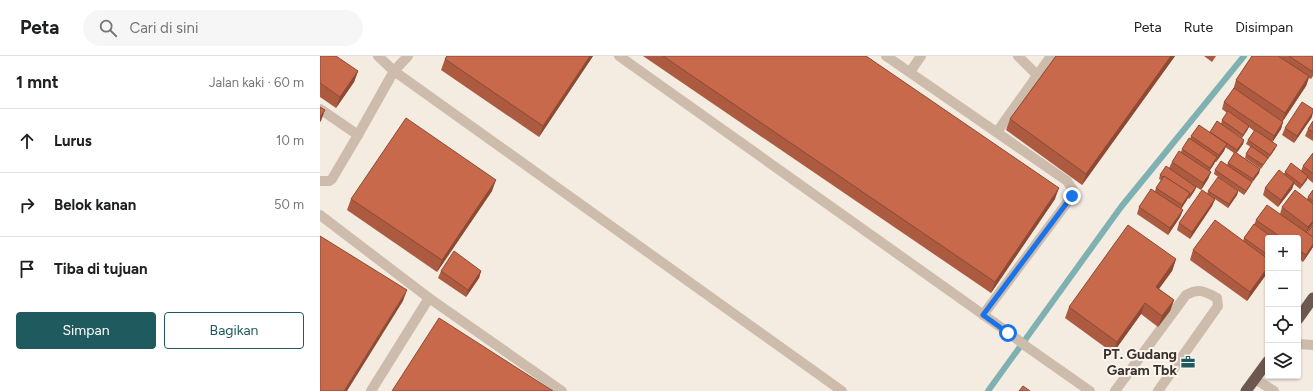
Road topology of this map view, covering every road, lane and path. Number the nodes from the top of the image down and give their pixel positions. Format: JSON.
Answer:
{"nodes":[{"id":1,"x":378,"y":56,"type":"edge"},
{"id":2,"x":408,"y":56,"type":"edge"},
{"id":3,"x":618,"y":56,"type":"edge"},
{"id":4,"x":886,"y":56,"type":"edge"},
{"id":5,"x":921,"y":56,"type":"edge"},
{"id":6,"x":1018,"y":56,"type":"edge"},
{"id":7,"x":1051,"y":56,"type":"edge"},
{"id":8,"x":394,"y":71,"type":"junction"},
{"id":9,"x":910,"y":72,"type":"junction"},
{"id":10,"x":1038,"y":75,"type":"junction"},
{"id":11,"x":320,"y":109,"type":"edge"},
{"id":12,"x":997,"y":132,"type":"junction"},
{"id":13,"x":358,"y":135,"type":"junction"},
{"id":14,"x":320,"y":181,"type":"edge"},
{"id":15,"x":320,"y":214,"type":"edge"},
{"id":16,"x":429,"y":298,"type":"junction"},
{"id":17,"x":1313,"y":298,"type":"edge"},
{"id":18,"x":983,"y":315,"type":"junction"},
{"id":19,"x":1301,"y":315,"type":"edge"},
{"id":20,"x":1301,"y":344,"type":"edge"},
{"id":21,"x":1313,"y":345,"type":"edge"},
{"id":22,"x":1265,"y":365,"type":"edge"},
{"id":23,"x":1255,"y":379,"type":"junction"},
{"id":24,"x":371,"y":391,"type":"edge"},
{"id":25,"x":562,"y":391,"type":"edge"},
{"id":26,"x":842,"y":391,"type":"edge"},
{"id":27,"x":1090,"y":391,"type":"edge"},
{"id":28,"x":1115,"y":391,"type":"edge"},
{"id":29,"x":1158,"y":391,"type":"edge"},
{"id":30,"x":1246,"y":391,"type":"edge"},
{"id":31,"x":1274,"y":391,"type":"edge"}],
"edges":[{"from":1,"to":8,"type":"street"},
{"from":2,"to":8,"type":"street"},
{"from":3,"to":18,"type":"street"},
{"from":4,"to":9,"type":"street"},
{"from":5,"to":9,"type":"street"},
{"from":6,"to":10,"type":"street"},
{"from":7,"to":10,"type":"street"},
{"from":8,"to":13,"type":"street"},
{"from":8,"to":26,"type":"street"},
{"from":9,"to":12,"type":"street"},
{"from":10,"to":12,"type":"street"},
{"from":11,"to":13,"type":"street"},
{"from":12,"to":18,"type":"street"},
{"from":13,"to":14,"type":"street"},
{"from":15,"to":16,"type":"street"},
{"from":16,"to":24,"type":"street"},
{"from":16,"to":25,"type":"street"},
{"from":17,"to":19,"type":"highway"},
{"from":18,"to":27,"type":"street"},
{"from":20,"to":21,"type":"street"},
{"from":22,"to":23,"type":"highway"},
{"from":23,"to":30,"type":"highway"},
{"from":23,"to":31,"type":"street"},
{"from":28,"to":29,"type":"street"}]}
